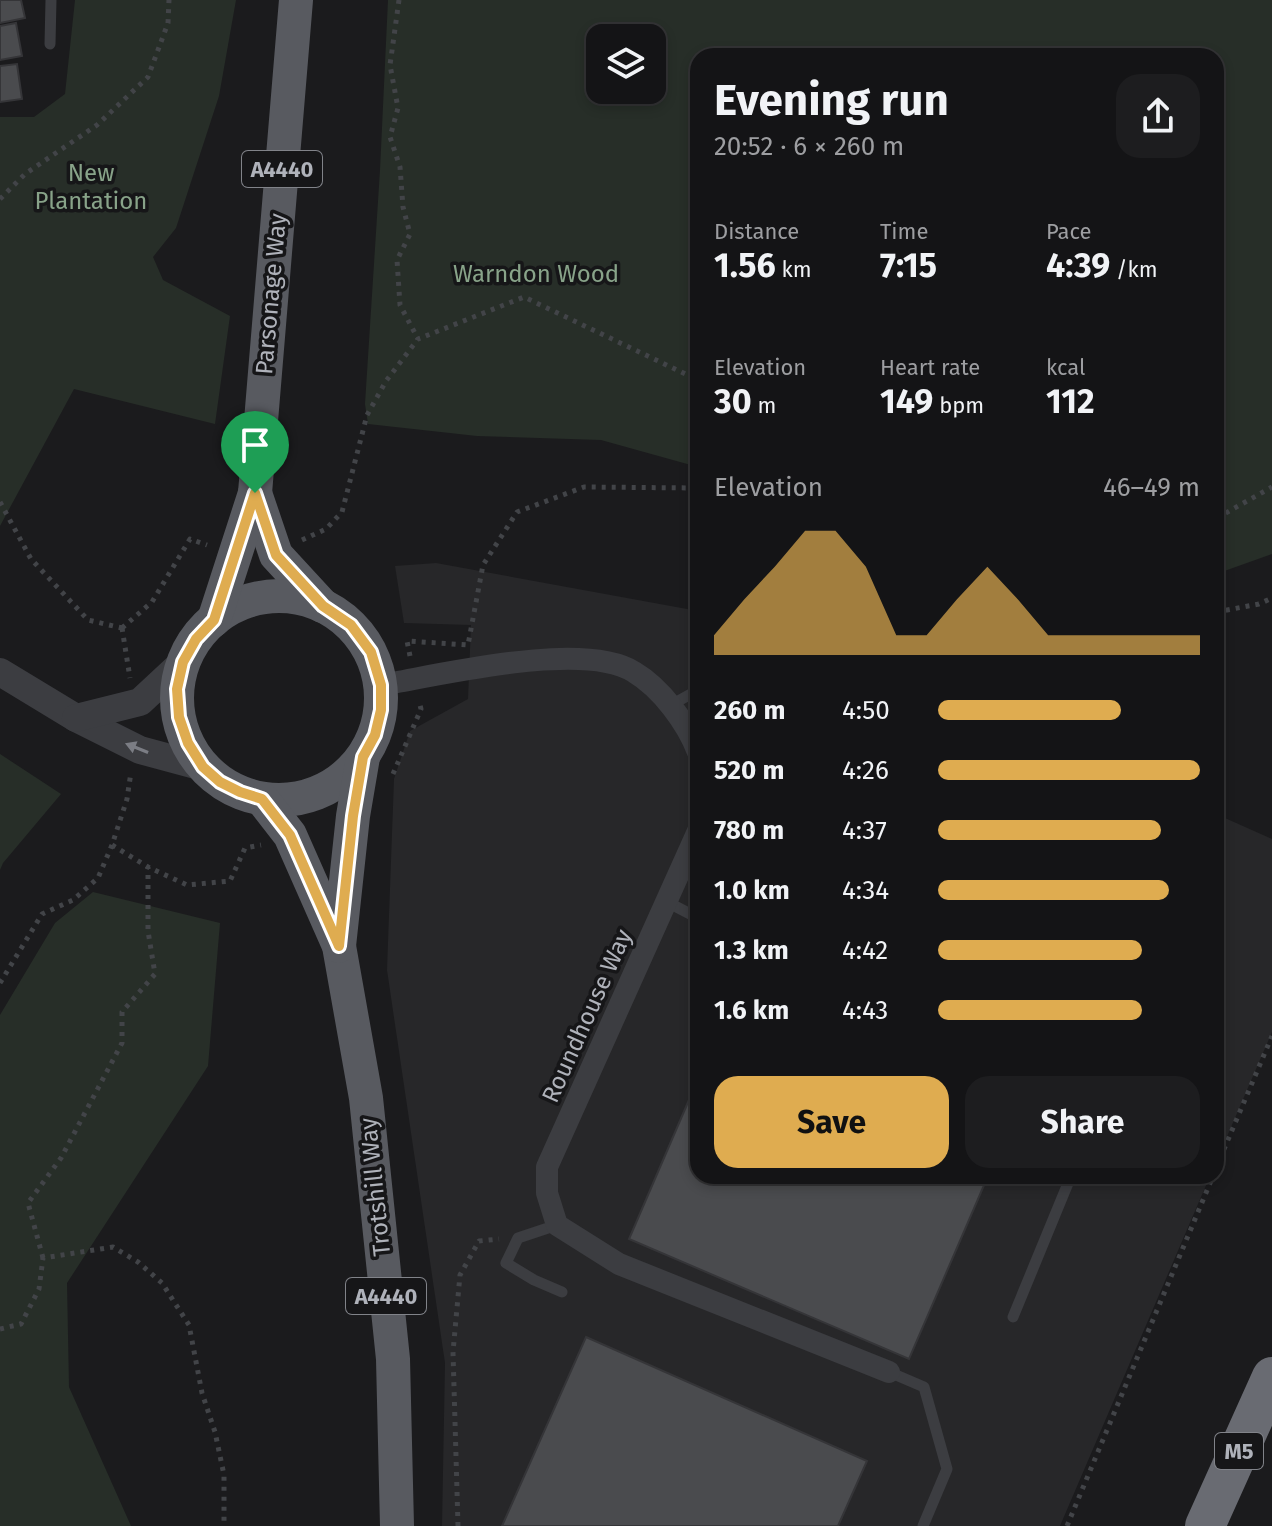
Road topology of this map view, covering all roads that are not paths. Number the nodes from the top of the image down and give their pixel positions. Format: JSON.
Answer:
{"nodes":[{"id":1,"x":51,"y":0,"type":"edge"},
{"id":2,"x":296,"y":0,"type":"edge"},
{"id":3,"x":50,"y":44,"type":"dead end"},
{"id":4,"x":255,"y":493,"type":"junction"},
{"id":5,"x":323,"y":606,"type":"junction"},
{"id":6,"x":214,"y":620,"type":"junction"},
{"id":7,"x":183,"y":662,"type":"junction"},
{"id":8,"x":0,"y":672,"type":"edge"},
{"id":9,"x":381,"y":685,"type":"junction"},
{"id":10,"x":690,"y":694,"type":"edge"},
{"id":11,"x":671,"y":705,"type":"junction"},
{"id":12,"x":76,"y":718,"type":"junction"},
{"id":13,"x":690,"y":734,"type":"edge"},
{"id":14,"x":363,"y":757,"type":"junction"},
{"id":15,"x":203,"y":767,"type":"junction"},
{"id":16,"x":262,"y":799,"type":"junction"},
{"id":17,"x":690,"y":849,"type":"edge"},
{"id":18,"x":667,"y":902,"type":"junction"},
{"id":19,"x":690,"y":914,"type":"edge"},
{"id":20,"x":339,"y":946,"type":"junction"},
{"id":21,"x":1068,"y":1184,"type":"edge"},
{"id":22,"x":557,"y":1225,"type":"junction"},
{"id":23,"x":562,"y":1292,"type":"dead end"},
{"id":24,"x":1013,"y":1317,"type":"dead end"},
{"id":25,"x":889,"y":1372,"type":"joint"},
{"id":26,"x":1272,"y":1377,"type":"edge"},
{"id":27,"x":397,"y":1526,"type":"edge"},
{"id":28,"x":923,"y":1526,"type":"edge"},
{"id":29,"x":1205,"y":1526,"type":"edge"}],
"edges":[{"from":1,"to":3,"type":"lane"},
{"from":2,"to":4,"type":"main road","name":"Parsonage Way","number":"A4440"},
{"from":4,"to":5,"type":"main road","name":"Parsonage Way","number":"A4440"},
{"from":4,"to":6,"type":"main road","name":"Parsonage Way","number":"A4440"},
{"from":5,"to":6,"type":"main road"},
{"from":5,"to":9,"type":"main road"},
{"from":6,"to":7,"type":"main road"},
{"from":7,"to":12,"type":"street"},
{"from":7,"to":15,"type":"main road"},
{"from":8,"to":12,"type":"street"},
{"from":9,"to":11,"type":"street"},
{"from":9,"to":14,"type":"main road"},
{"from":10,"to":11,"type":"lane"},
{"from":11,"to":13,"type":"street"},
{"from":15,"to":12,"type":"street","one_way":true},
{"from":14,"to":16,"type":"main road"},
{"from":14,"to":20,"type":"main road","name":"Trotshill Way","number":"A4440"},
{"from":15,"to":16,"type":"main road"},
{"from":16,"to":20,"type":"main road","name":"Trotshill Way","number":"A4440"},
{"from":17,"to":18,"type":"street","name":"Roundhouse Way"},
{"from":18,"to":19,"type":"lane"},
{"from":18,"to":22,"type":"street","name":"Roundhouse Way"},
{"from":20,"to":27,"type":"main road","name":"Trotshill Way","number":"A4440"},
{"from":21,"to":24,"type":"lane"},
{"from":22,"to":23,"type":"lane"},
{"from":22,"to":25,"type":"street"},
{"from":25,"to":28,"type":"lane"},
{"from":26,"to":29,"type":"highway","number":"M5"}]}
